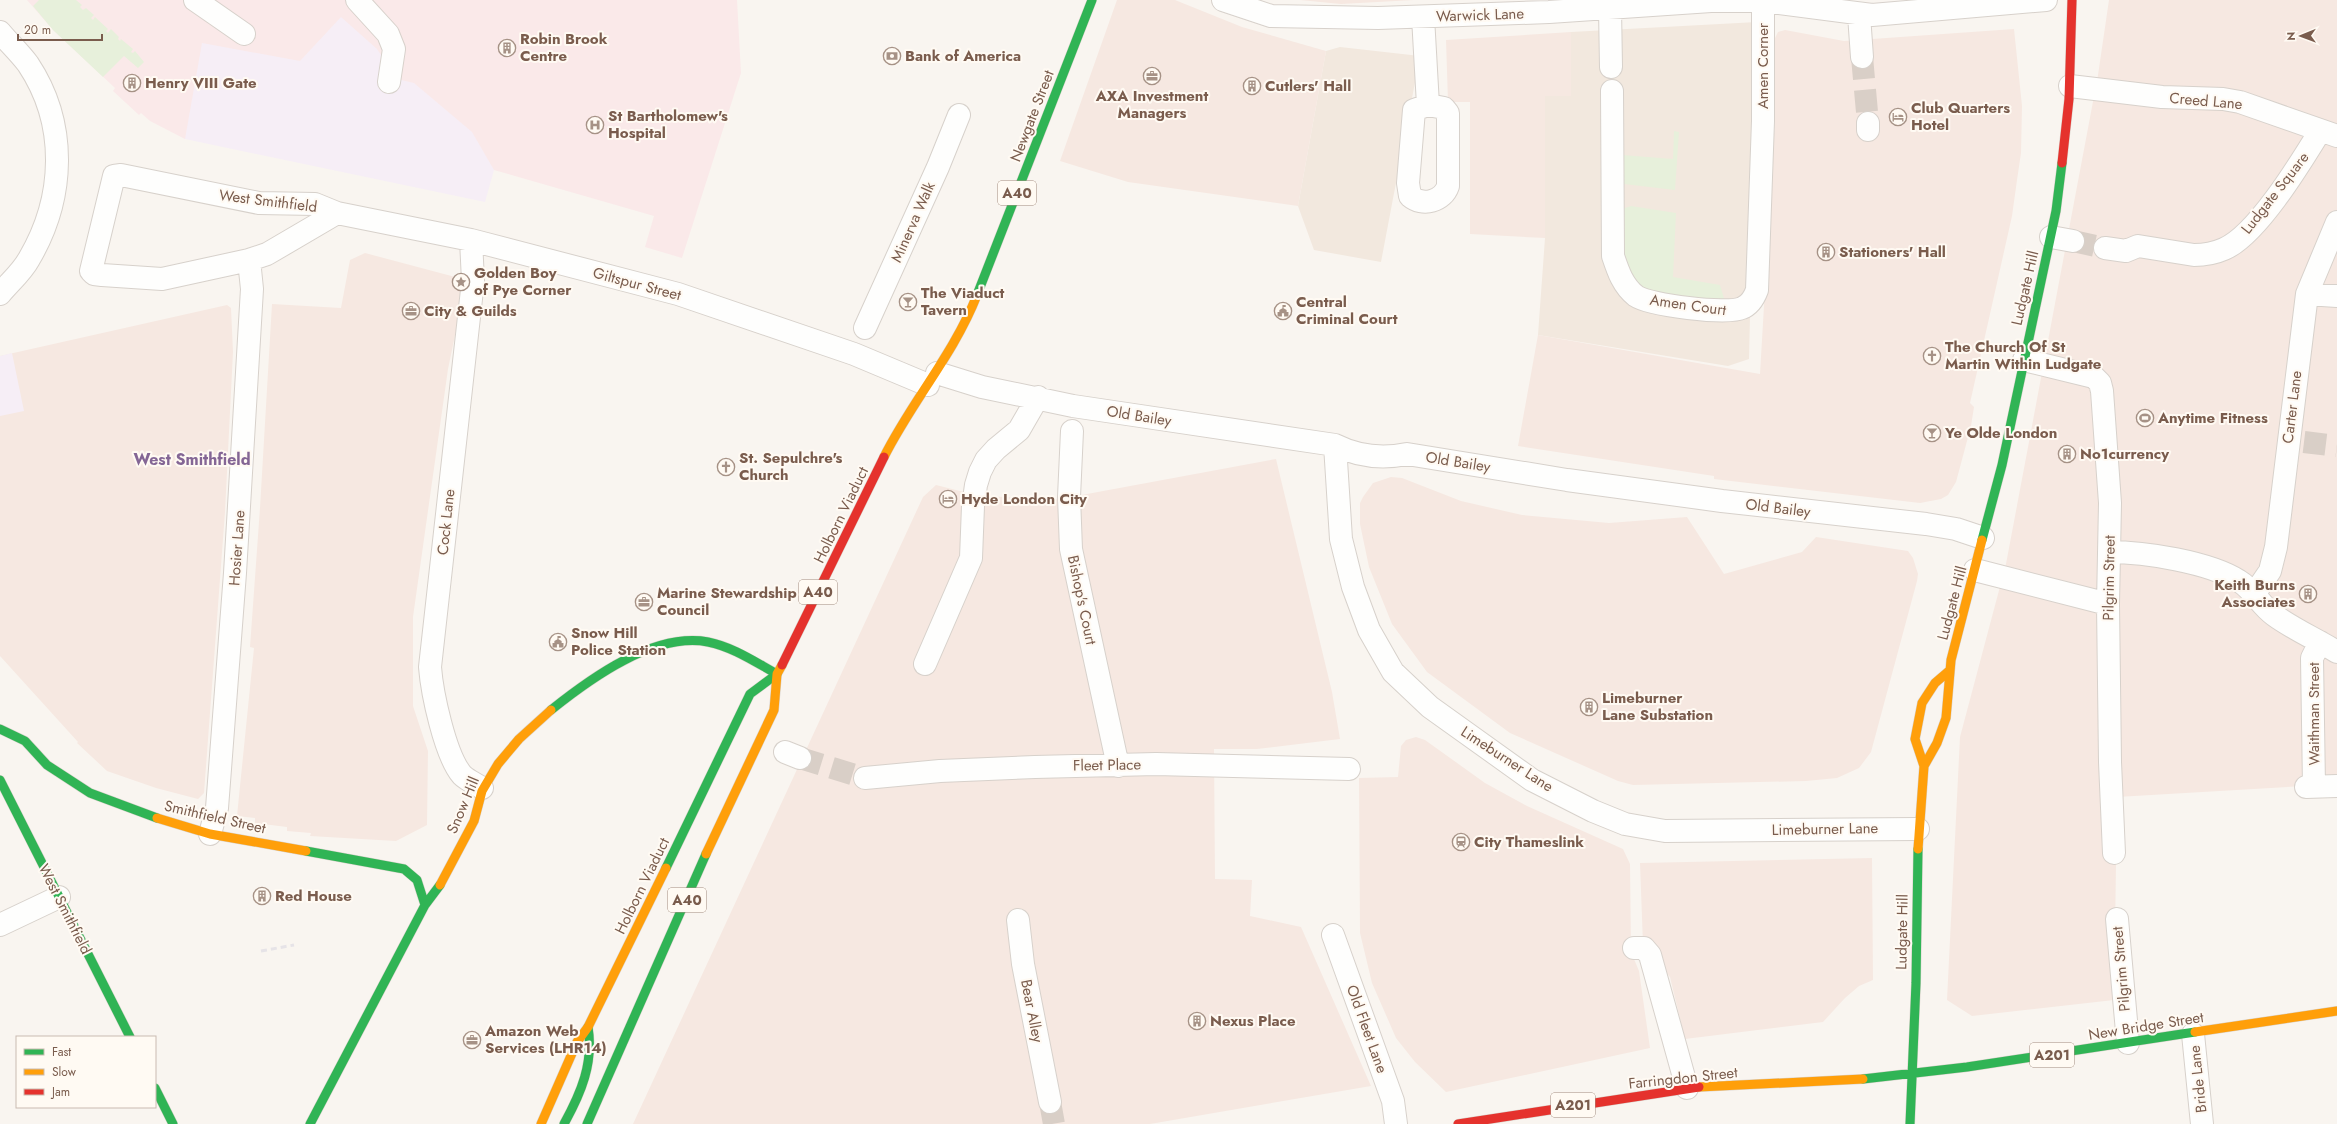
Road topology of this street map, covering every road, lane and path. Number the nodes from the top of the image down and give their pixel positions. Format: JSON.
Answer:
{"nodes":[{"id":1,"x":357,"y":0,"type":"edge"},
{"id":2,"x":1092,"y":0,"type":"edge"},
{"id":3,"x":1222,"y":0,"type":"edge"},
{"id":4,"x":2046,"y":0,"type":"edge"},
{"id":5,"x":2072,"y":0,"type":"edge"},
{"id":6,"x":1763,"y":1,"type":"junction"},
{"id":7,"x":204,"y":3,"type":"edge"},
{"id":8,"x":1801,"y":4,"type":"edge"},
{"id":9,"x":1548,"y":6,"type":"edge"},
{"id":10,"x":1610,"y":8,"type":"junction"},
{"id":11,"x":1859,"y":15,"type":"junction"},
{"id":12,"x":1423,"y":17,"type":"junction"},
{"id":13,"x":0,"y":32,"type":"edge"},
{"id":14,"x":244,"y":34,"type":"dead end"},
{"id":15,"x":1862,"y":57,"type":"tunnel mouth"},
{"id":16,"x":1611,"y":67,"type":"dead end"},
{"id":17,"x":389,"y":82,"type":"dead end"},
{"id":18,"x":2070,"y":86,"type":"junction"},
{"id":19,"x":1612,"y":91,"type":"dead end"},
{"id":20,"x":1428,"y":105,"type":"dead end"},
{"id":21,"x":959,"y":116,"type":"dead end"},
{"id":22,"x":1763,"y":130,"type":"joint"},
{"id":23,"x":2328,"y":133,"type":"edge"},
{"id":24,"x":337,"y":214,"type":"junction"},
{"id":25,"x":2337,"y":222,"type":"edge"},
{"id":26,"x":2051,"y":237,"type":"junction"},
{"id":27,"x":472,"y":240,"type":"junction"},
{"id":28,"x":2073,"y":242,"type":"tunnel mouth"},
{"id":29,"x":2105,"y":248,"type":"tunnel mouth"},
{"id":30,"x":249,"y":260,"type":"junction"},
{"id":31,"x":0,"y":294,"type":"edge"},
{"id":32,"x":2307,"y":294,"type":"junction"},
{"id":33,"x":2337,"y":296,"type":"edge"},
{"id":34,"x":865,"y":328,"type":"dead end"},
{"id":35,"x":2024,"y":360,"type":"junction"},
{"id":36,"x":932,"y":379,"type":"junction"},
{"id":37,"x":1038,"y":397,"type":"junction"},
{"id":38,"x":1072,"y":431,"type":"dead end"},
{"id":39,"x":1335,"y":445,"type":"junction"},
{"id":40,"x":1983,"y":538,"type":"junction"},
{"id":41,"x":2109,"y":552,"type":"junction"},
{"id":42,"x":1976,"y":570,"type":"junction"},
{"id":43,"x":2255,"y":593,"type":"junction"},
{"id":44,"x":2108,"y":604,"type":"junction"},
{"id":45,"x":2328,"y":647,"type":"edge"},
{"id":46,"x":926,"y":664,"type":"dead end"},
{"id":47,"x":1949,"y":671,"type":"junction"},
{"id":48,"x":777,"y":674,"type":"junction"},
{"id":49,"x":0,"y":729,"type":"edge"},
{"id":50,"x":1118,"y":766,"type":"junction"},
{"id":51,"x":1924,"y":766,"type":"junction"},
{"id":52,"x":1349,"y":769,"type":"dead end"},
{"id":53,"x":865,"y":778,"type":"tunnel mouth"},
{"id":54,"x":0,"y":780,"type":"edge"},
{"id":55,"x":2337,"y":786,"type":"edge"},
{"id":56,"x":482,"y":788,"type":"junction"},
{"id":57,"x":1918,"y":829,"type":"junction"},
{"id":58,"x":210,"y":834,"type":"junction"},
{"id":59,"x":2114,"y":853,"type":"dead end"},
{"id":60,"x":59,"y":897,"type":"junction"},
{"id":61,"x":425,"y":905,"type":"junction"},
{"id":62,"x":2117,"y":919,"type":"dead end"},
{"id":63,"x":1018,"y":920,"type":"dead end"},
{"id":64,"x":0,"y":925,"type":"edge"},
{"id":65,"x":1333,"y":935,"type":"dead end"},
{"id":66,"x":1634,"y":948,"type":"dead end"},
{"id":67,"x":2337,"y":1011,"type":"edge"},
{"id":68,"x":588,"y":1027,"type":"junction"},
{"id":69,"x":2193,"y":1034,"type":"junction"},
{"id":70,"x":129,"y":1036,"type":"edge"},
{"id":71,"x":2128,"y":1043,"type":"junction"},
{"id":72,"x":1912,"y":1074,"type":"junction"},
{"id":73,"x":1687,"y":1088,"type":"junction"},
{"id":74,"x":156,"y":1090,"type":"edge"},
{"id":75,"x":1050,"y":1102,"type":"tunnel mouth"},
{"id":76,"x":173,"y":1124,"type":"edge"},
{"id":77,"x":310,"y":1124,"type":"edge"},
{"id":78,"x":541,"y":1124,"type":"edge"},
{"id":79,"x":564,"y":1124,"type":"edge"},
{"id":80,"x":587,"y":1124,"type":"edge"},
{"id":81,"x":1396,"y":1124,"type":"edge"},
{"id":82,"x":1458,"y":1124,"type":"edge"},
{"id":83,"x":1910,"y":1124,"type":"edge"},
{"id":84,"x":2202,"y":1124,"type":"edge"}],
"edges":[{"from":1,"to":17,"type":"street"},
{"from":2,"to":36,"type":"street","name":"Newgate Street","number":"A40"},
{"from":3,"to":12,"type":"street","name":"Warwick Lane"},
{"from":4,"to":11,"type":"street","name":"Warwick Lane"},
{"from":5,"to":18,"type":"street","name":"Ludgate Hill"},
{"from":6,"to":8,"type":"street","name":"Warwick Lane"},
{"from":6,"to":10,"type":"street","name":"Warwick Lane"},
{"from":6,"to":22,"type":"street","name":"Amen Corner"},
{"from":7,"to":14,"type":"street"},
{"from":8,"to":11,"type":"street","name":"Warwick Lane"},
{"from":9,"to":10,"type":"street","name":"Warwick Lane"},
{"from":9,"to":12,"type":"street","name":"Warwick Lane"},
{"from":10,"to":16,"type":"street"},
{"from":11,"to":15,"type":"street"},
{"from":12,"to":20,"type":"street"},
{"from":13,"to":31,"type":"street"},
{"from":18,"to":23,"type":"street","name":"Creed Lane"},
{"from":18,"to":26,"type":"street","name":"Ludgate Hill"},
{"from":19,"to":22,"type":"street","name":"Amen Court"},
{"from":21,"to":34,"type":"street","name":"Minerva Walk"},
{"from":23,"to":29,"type":"street","name":"Ludgate Square"},
{"from":24,"to":27,"type":"street","name":"Giltspur Street"},
{"from":24,"to":30,"type":"street","name":"West Smithfield"},
{"from":24,"to":30,"type":"street","name":"West Smithfield"},
{"from":25,"to":32,"type":"street","name":"Carter Lane"},
{"from":26,"to":28,"type":"street"},
{"from":26,"to":35,"type":"street","name":"Ludgate Hill"},
{"from":27,"to":36,"type":"street","name":"Giltspur Street"},
{"from":27,"to":56,"type":"street","name":"Cock Lane"},
{"from":30,"to":58,"type":"street","name":"Hosier Lane"},
{"from":32,"to":33,"type":"street"},
{"from":32,"to":43,"type":"street","name":"Carter Lane"},
{"from":35,"to":40,"type":"street","name":"Ludgate Hill"},
{"from":35,"to":41,"type":"street","name":"Pilgrim Street"},
{"from":36,"to":37,"type":"street","name":"Old Bailey"},
{"from":36,"to":48,"type":"street","name":"Holborn Viaduct","number":"A40"},
{"from":37,"to":39,"type":"street","name":"Old Bailey"},
{"from":37,"to":46,"type":"street"},
{"from":38,"to":50,"type":"street","name":"Bishop's Court"},
{"from":39,"to":40,"type":"street","name":"Old Bailey"},
{"from":39,"to":57,"type":"street","name":"Limeburner Lane"},
{"from":40,"to":42,"type":"street","name":"Ludgate Hill"},
{"from":41,"to":43,"type":"street"},
{"from":41,"to":44,"type":"street","name":"Pilgrim Street"},
{"from":42,"to":44,"type":"street"},
{"from":42,"to":47,"type":"street","name":"Ludgate Hill"},
{"from":43,"to":45,"type":"street"},
{"from":44,"to":59,"type":"street","name":"Pilgrim Street"},
{"from":45,"to":55,"type":"street","name":"Waithman Street"},
{"from":47,"to":51,"type":"street","name":"Ludgate Hill"},
{"from":47,"to":51,"type":"street","name":"Ludgate Hill"},
{"from":48,"to":56,"type":"street","name":"Snow Hill"},
{"from":48,"to":68,"type":"street","name":"Holborn Viaduct","number":"A40"},
{"from":48,"to":80,"type":"street","name":"Holborn Viaduct","number":"A40"},
{"from":49,"to":58,"type":"street","name":"Smithfield Street"},
{"from":50,"to":52,"type":"street","name":"Fleet Place"},
{"from":50,"to":53,"type":"street","name":"Fleet Place"},
{"from":51,"to":57,"type":"street","name":"Ludgate Hill"},
{"from":54,"to":60,"type":"street","name":"West Smithfield"},
{"from":56,"to":61,"type":"street","name":"Snow Hill"},
{"from":57,"to":72,"type":"street","name":"Ludgate Hill"},
{"from":58,"to":61,"type":"street","name":"Smithfield Street"},
{"from":60,"to":64,"type":"street"},
{"from":60,"to":70,"type":"street","name":"West Smithfield"},
{"from":61,"to":77,"type":"street","name":"Snow Hill"},
{"from":62,"to":71,"type":"street","name":"Pilgrim Street"},
{"from":63,"to":75,"type":"street","name":"Bear Alley"},
{"from":65,"to":81,"type":"street","name":"Old Fleet Lane"},
{"from":66,"to":73,"type":"street"},
{"from":67,"to":69,"type":"street","name":"New Bridge Street","number":"A201"},
{"from":68,"to":78,"type":"street","name":"Holborn Viaduct"},
{"from":68,"to":79,"type":"street"},
{"from":69,"to":71,"type":"street","name":"New Bridge Street","number":"A201"},
{"from":69,"to":84,"type":"street","name":"Bride Lane"},
{"from":71,"to":72,"type":"street","name":"New Bridge Street","number":"A201"},
{"from":72,"to":73,"type":"street","name":"Farringdon Street","number":"A201"},
{"from":72,"to":83,"type":"street","name":"Ludgate Hill"},
{"from":73,"to":82,"type":"street","name":"Farringdon Street","number":"A201"},
{"from":74,"to":76,"type":"street"}]}
